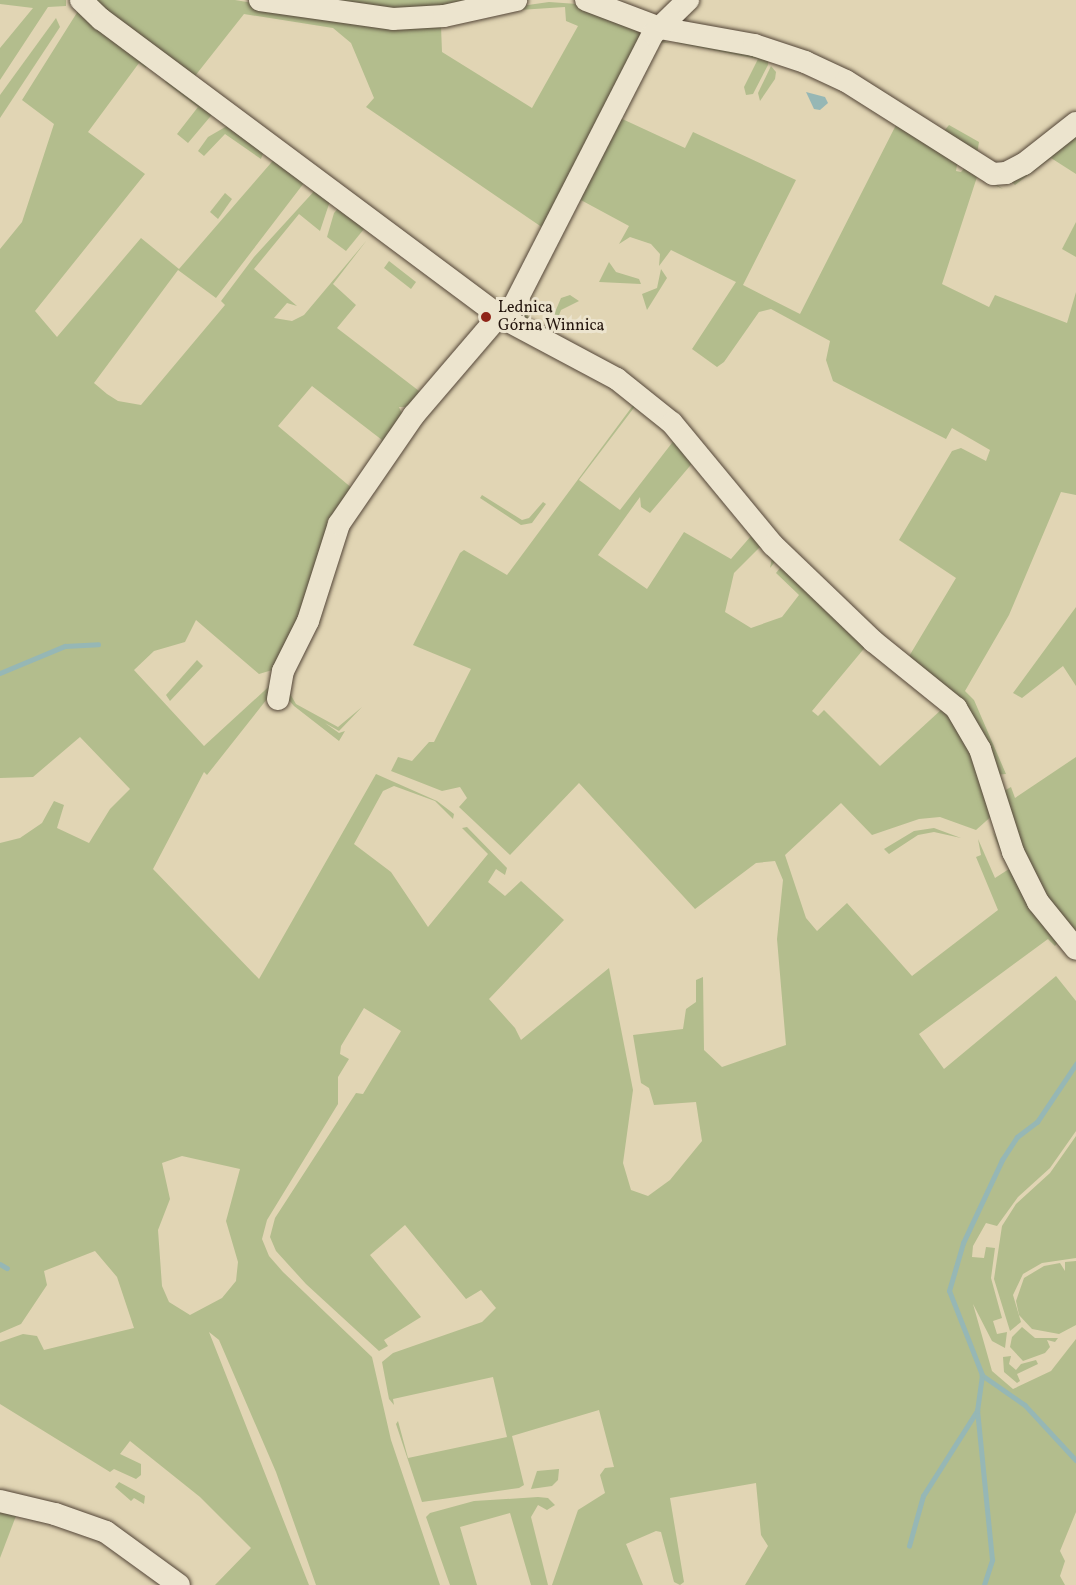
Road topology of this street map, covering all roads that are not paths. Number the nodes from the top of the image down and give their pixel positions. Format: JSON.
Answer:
{"nodes":[{"id":1,"x":81,"y":0,"type":"edge"},
{"id":2,"x":260,"y":0,"type":"edge"},
{"id":3,"x":516,"y":0,"type":"edge"},
{"id":4,"x":586,"y":0,"type":"edge"},
{"id":5,"x":688,"y":0,"type":"edge"},
{"id":6,"x":660,"y":28,"type":"junction"},
{"id":7,"x":1076,"y":123,"type":"edge"},
{"id":8,"x":503,"y":317,"type":"junction"},
{"id":9,"x":278,"y":699,"type":"dead end"},
{"id":10,"x":1076,"y":949,"type":"edge"},
{"id":11,"x":0,"y":1501,"type":"edge"},
{"id":12,"x":179,"y":1585,"type":"edge"}],
"edges":[{"from":1,"to":8,"type":"street"},
{"from":2,"to":3,"type":"street"},
{"from":4,"to":6,"type":"street"},
{"from":5,"to":6,"type":"street"},
{"from":6,"to":7,"type":"street"},
{"from":6,"to":8,"type":"street"},
{"from":8,"to":9,"type":"street"},
{"from":8,"to":10,"type":"street"},
{"from":11,"to":12,"type":"street"}]}
